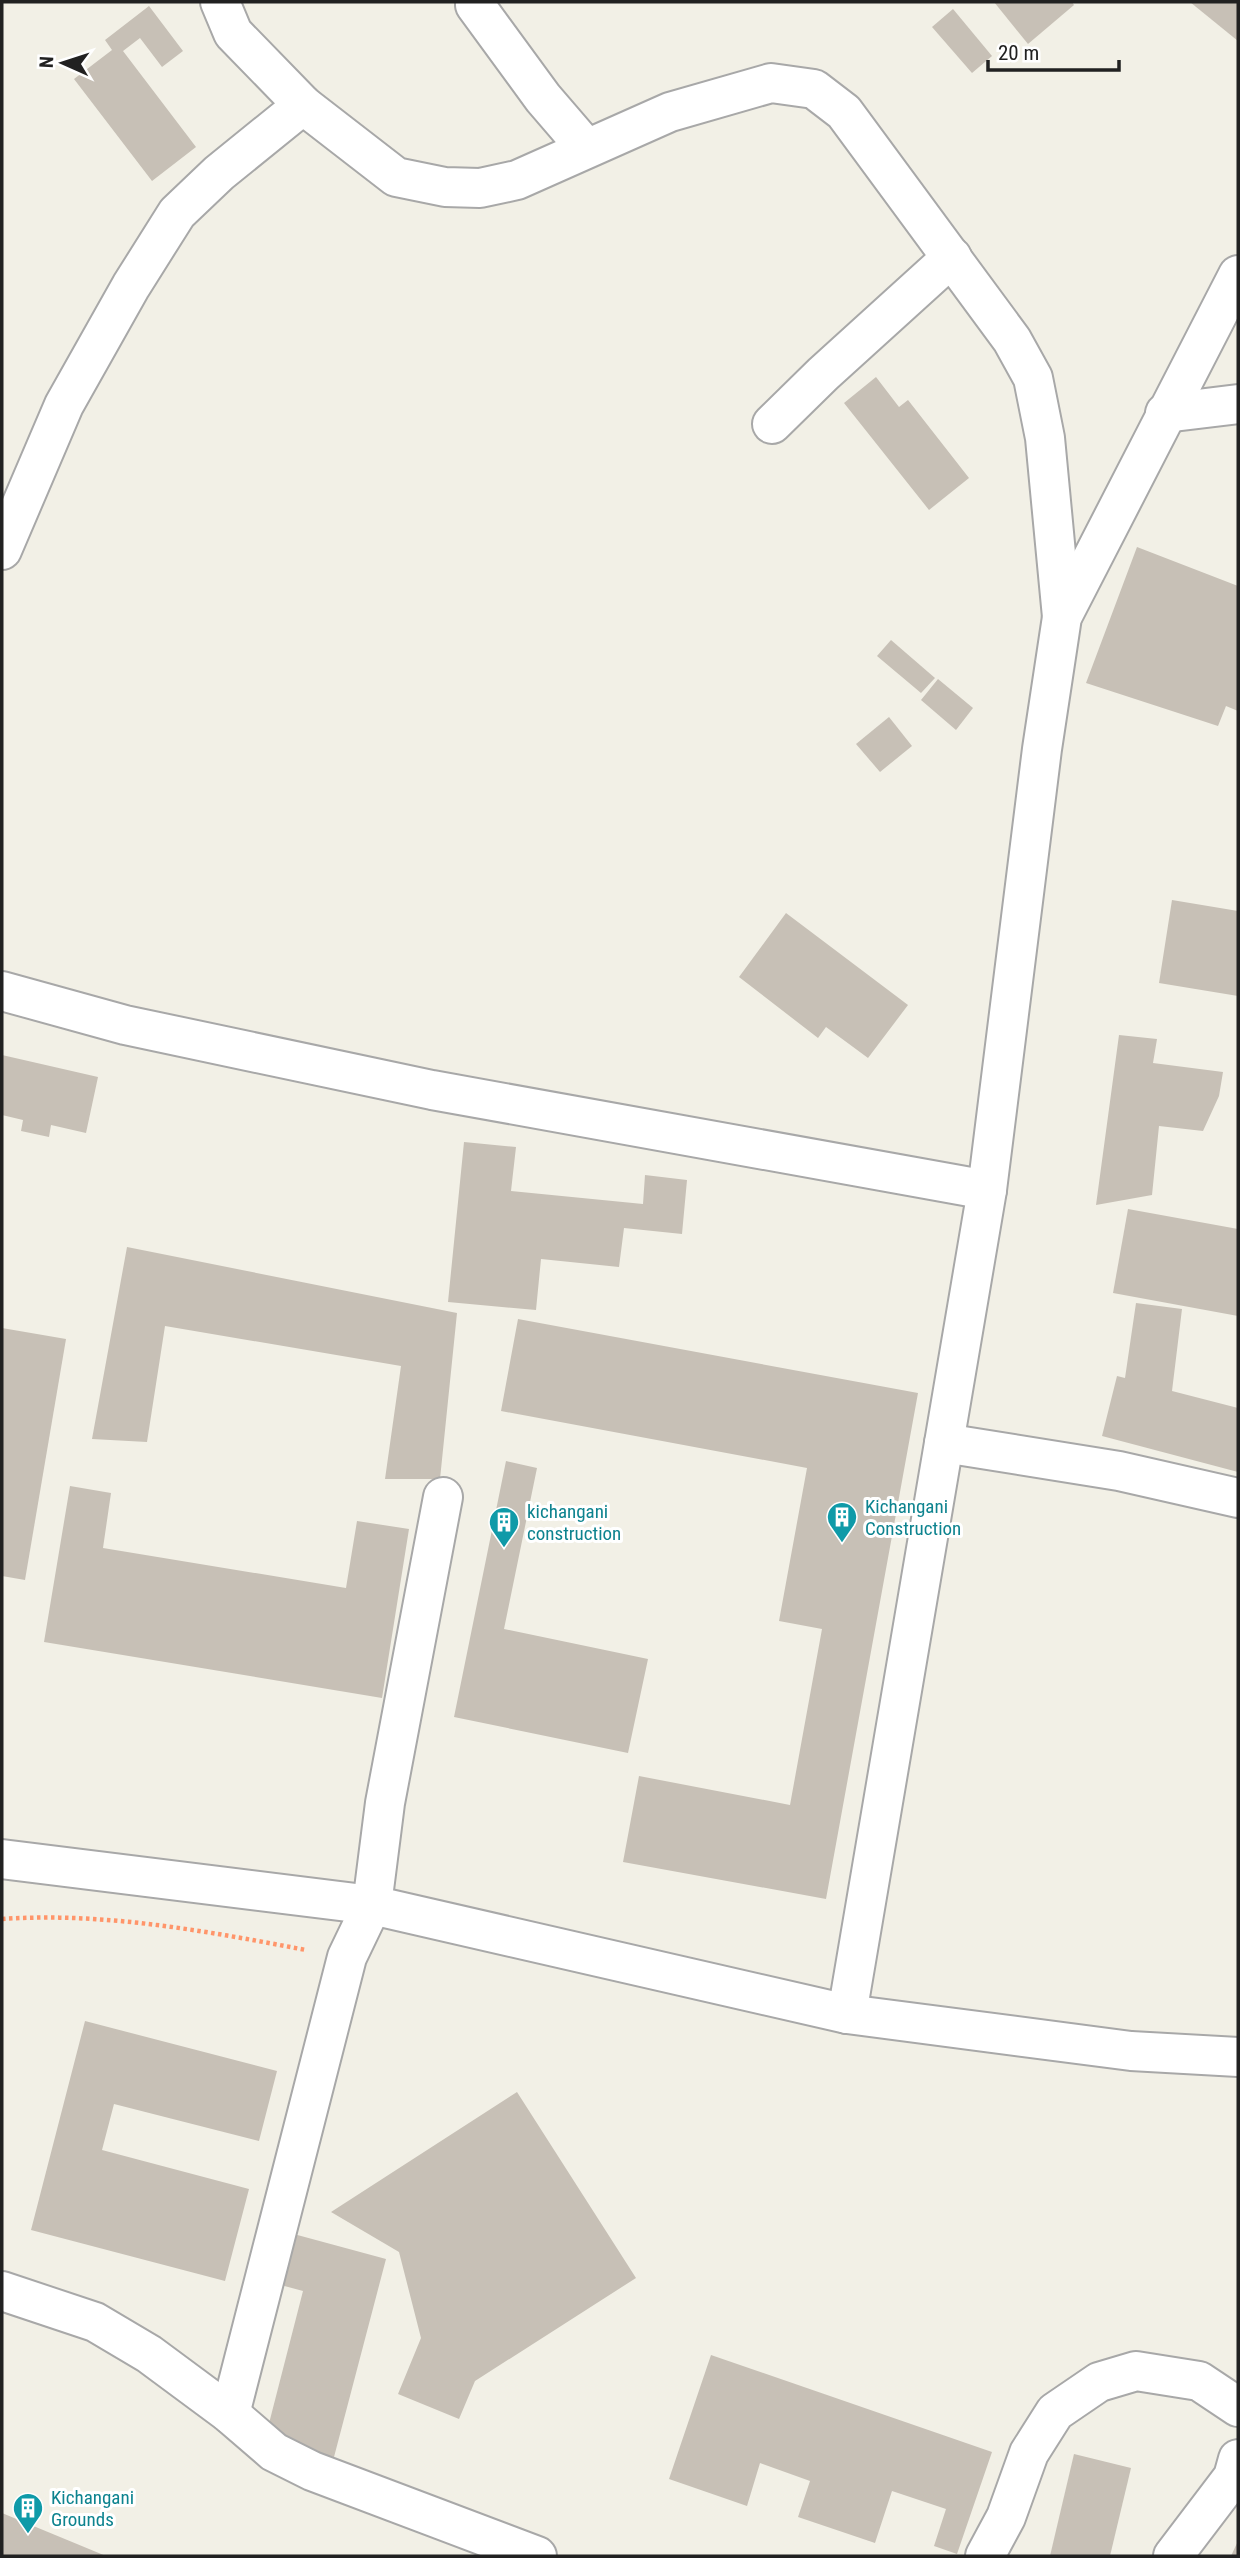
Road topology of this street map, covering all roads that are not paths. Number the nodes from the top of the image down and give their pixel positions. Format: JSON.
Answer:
{"nodes":[{"id":1,"x":220,"y":2,"type":"edge"},
{"id":2,"x":475,"y":5,"type":"dead end"},
{"id":3,"x":303,"y":105,"type":"junction"},
{"id":4,"x":586,"y":148,"type":"junction"},
{"id":5,"x":952,"y":257,"type":"junction"},
{"id":6,"x":1238,"y":275,"type":"edge"},
{"id":7,"x":1238,"y":404,"type":"edge"},
{"id":8,"x":1166,"y":413,"type":"junction"},
{"id":9,"x":772,"y":424,"type":"dead end"},
{"id":10,"x":2,"y":550,"type":"edge"},
{"id":11,"x":1062,"y":617,"type":"junction"},
{"id":12,"x":2,"y":991,"type":"edge"},
{"id":13,"x":987,"y":1190,"type":"junction"},
{"id":14,"x":944,"y":1443,"type":"junction"},
{"id":15,"x":443,"y":1497,"type":"dead end"},
{"id":16,"x":1238,"y":1497,"type":"edge"},
{"id":17,"x":2,"y":1859,"type":"edge"},
{"id":18,"x":372,"y":1905,"type":"junction"},
{"id":19,"x":847,"y":2014,"type":"junction"},
{"id":20,"x":1238,"y":2057,"type":"edge"},
{"id":21,"x":2,"y":2291,"type":"edge"},
{"id":22,"x":1238,"y":2407,"type":"edge"},
{"id":23,"x":230,"y":2414,"type":"junction"},
{"id":24,"x":1238,"y":2459,"type":"edge"},
{"id":25,"x":537,"y":2556,"type":"edge"},
{"id":26,"x":985,"y":2556,"type":"edge"},
{"id":27,"x":1173,"y":2556,"type":"edge"}],
"edges":[{"from":1,"to":3,"type":"street"},
{"from":2,"to":4,"type":"street"},
{"from":3,"to":4,"type":"street"},
{"from":3,"to":10,"type":"street"},
{"from":4,"to":5,"type":"street"},
{"from":5,"to":9,"type":"street"},
{"from":5,"to":11,"type":"street"},
{"from":6,"to":8,"type":"street"},
{"from":7,"to":8,"type":"street"},
{"from":8,"to":11,"type":"street"},
{"from":11,"to":13,"type":"street"},
{"from":12,"to":13,"type":"street"},
{"from":13,"to":14,"type":"street"},
{"from":14,"to":16,"type":"street"},
{"from":14,"to":19,"type":"street"},
{"from":15,"to":18,"type":"street"},
{"from":17,"to":18,"type":"street"},
{"from":18,"to":19,"type":"street"},
{"from":18,"to":23,"type":"street"},
{"from":19,"to":20,"type":"street"},
{"from":21,"to":23,"type":"street"},
{"from":22,"to":26,"type":"street"},
{"from":23,"to":25,"type":"street"},
{"from":24,"to":27,"type":"street"}]}
